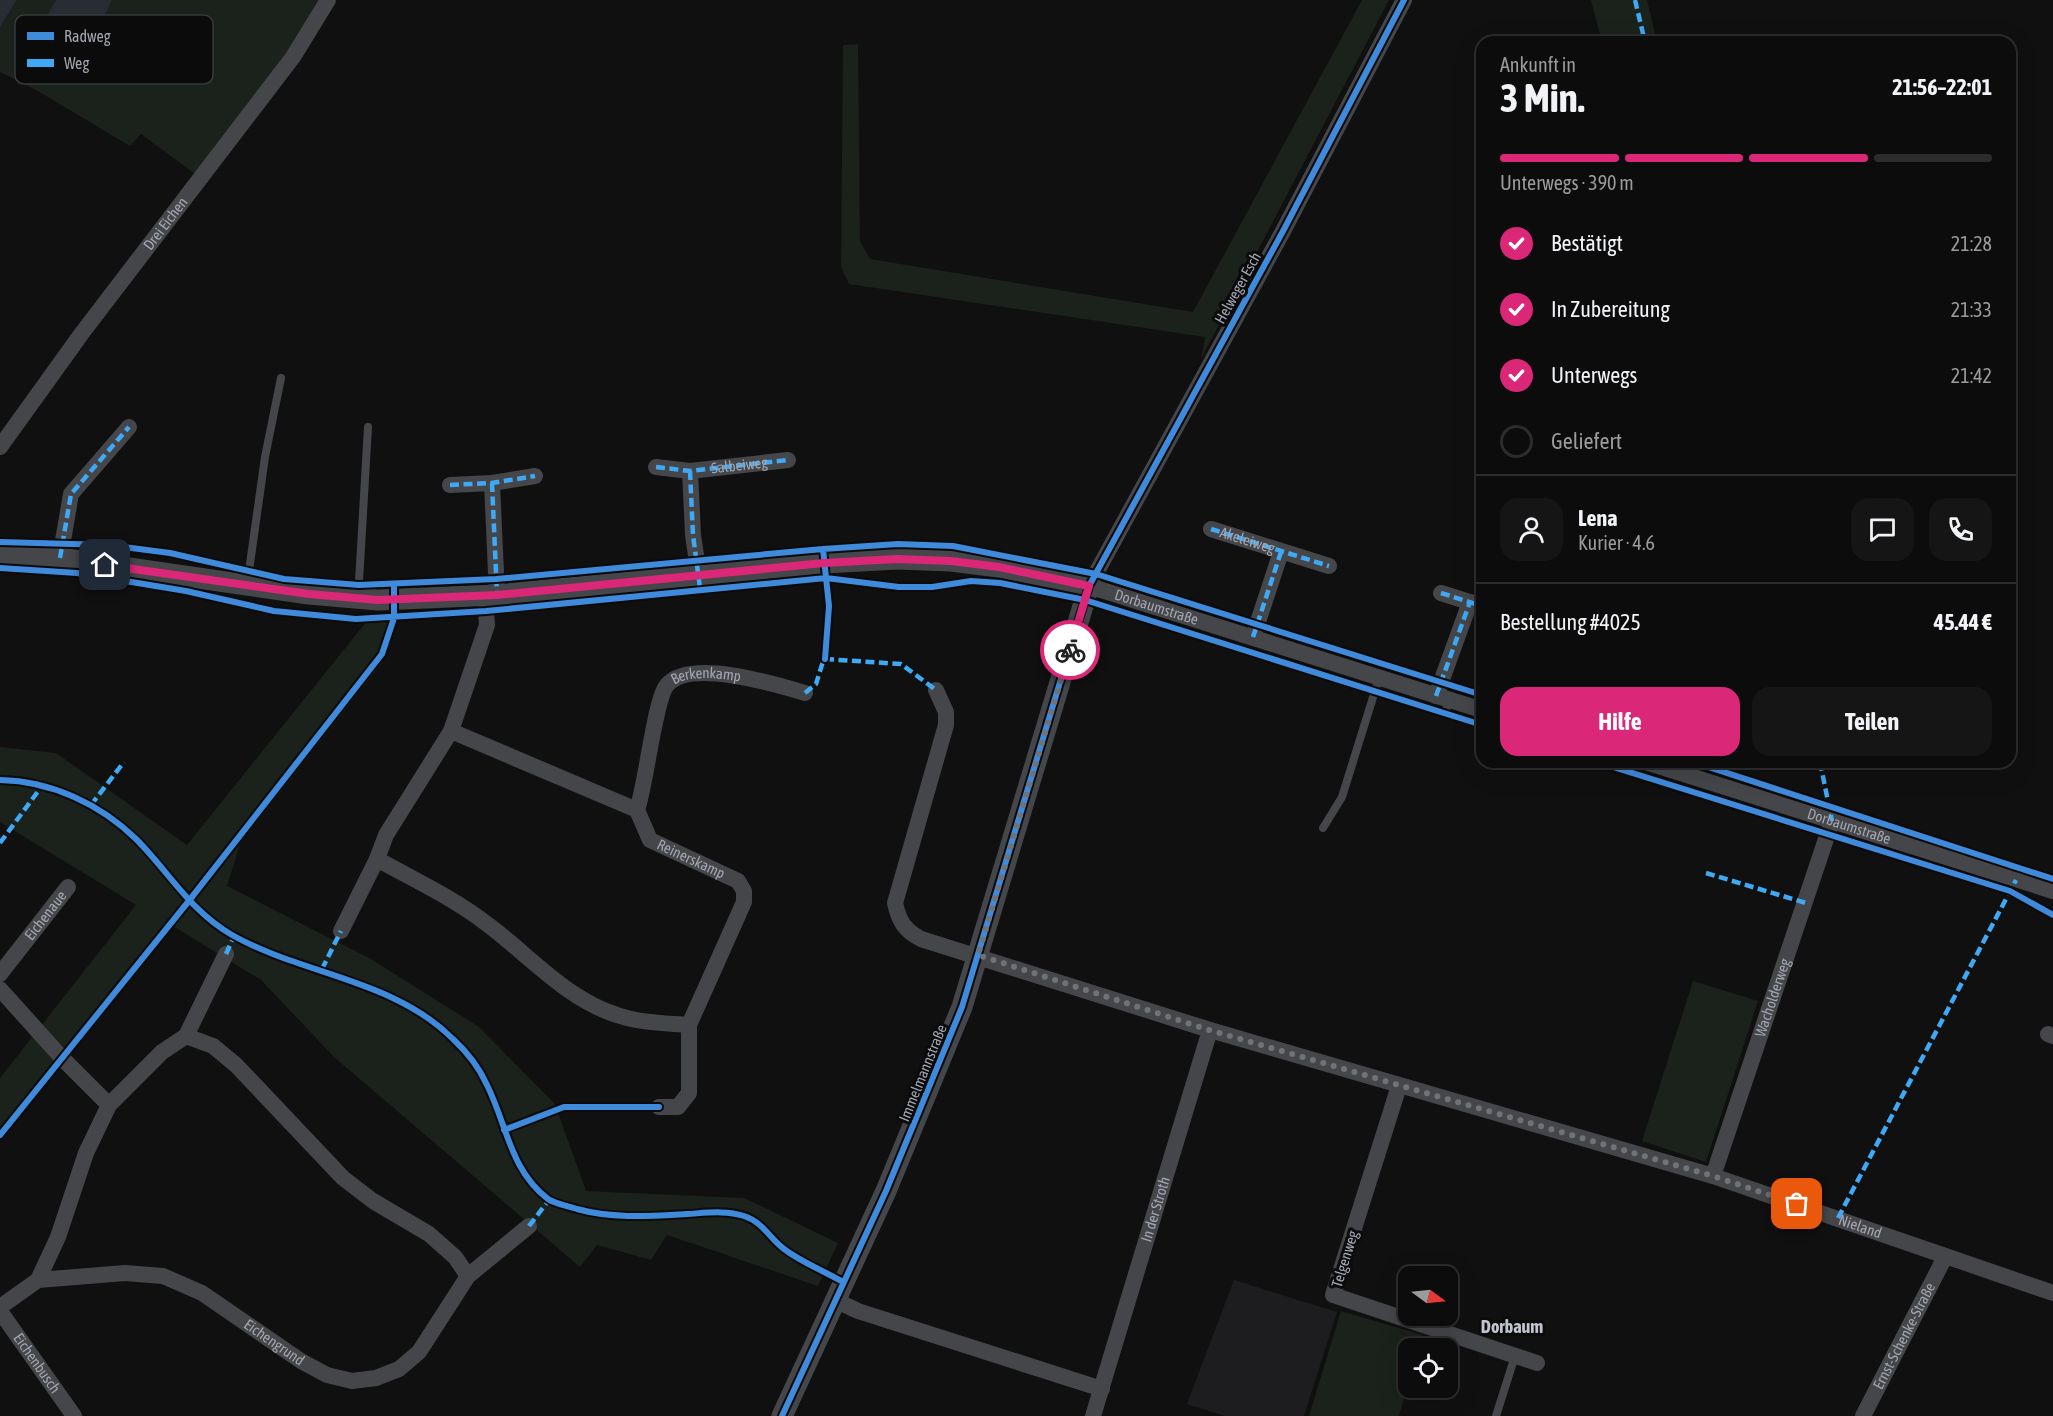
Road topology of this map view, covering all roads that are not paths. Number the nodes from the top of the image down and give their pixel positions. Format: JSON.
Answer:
{"nodes":[{"id":1,"x":328,"y":0,"type":"edge"},
{"id":2,"x":1404,"y":0,"type":"edge"},
{"id":3,"x":281,"y":378,"type":"dead end"},
{"id":4,"x":369,"y":427,"type":"dead end"},
{"id":5,"x":129,"y":428,"type":"dead end"},
{"id":6,"x":0,"y":447,"type":"edge"},
{"id":7,"x":788,"y":460,"type":"dead end"},
{"id":8,"x":656,"y":467,"type":"dead end"},
{"id":9,"x":690,"y":471,"type":"junction"},
{"id":10,"x":535,"y":476,"type":"dead end"},
{"id":11,"x":492,"y":483,"type":"junction"},
{"id":12,"x":450,"y":485,"type":"dead end"},
{"id":13,"x":1211,"y":529,"type":"dead end"},
{"id":14,"x":1281,"y":552,"type":"junction"},
{"id":15,"x":0,"y":554,"type":"edge"},
{"id":16,"x":60,"y":558,"type":"junction"},
{"id":17,"x":1329,"y":566,"type":"dead end"},
{"id":18,"x":699,"y":575,"type":"junction"},
{"id":19,"x":247,"y":586,"type":"junction"},
{"id":20,"x":1089,"y":586,"type":"junction"},
{"id":21,"x":1441,"y":593,"type":"dead end"},
{"id":22,"x":491,"y":596,"type":"junction"},
{"id":23,"x":358,"y":599,"type":"junction"},
{"id":24,"x":1476,"y":604,"type":"edge"},
{"id":25,"x":1252,"y":637,"type":"junction"},
{"id":26,"x":1379,"y":678,"type":"junction"},
{"id":27,"x":936,"y":690,"type":"dead end"},
{"id":28,"x":805,"y":693,"type":"dead end"},
{"id":29,"x":1443,"y":703,"type":"junction"},
{"id":30,"x":1476,"y":709,"type":"edge"},
{"id":31,"x":451,"y":731,"type":"junction"},
{"id":32,"x":1665,"y":768,"type":"edge"},
{"id":33,"x":637,"y":810,"type":"junction"},
{"id":34,"x":1832,"y":821,"type":"junction"},
{"id":35,"x":1323,"y":828,"type":"dead end"},
{"id":36,"x":377,"y":859,"type":"junction"},
{"id":37,"x":68,"y":887,"type":"dead end"},
{"id":38,"x":2053,"y":891,"type":"edge"},
{"id":39,"x":341,"y":932,"type":"dead end"},
{"id":40,"x":226,"y":954,"type":"dead end"},
{"id":41,"x":978,"y":955,"type":"junction"},
{"id":42,"x":0,"y":974,"type":"edge"},
{"id":43,"x":0,"y":989,"type":"edge"},
{"id":44,"x":689,"y":1025,"type":"junction"},
{"id":45,"x":1209,"y":1030,"type":"junction"},
{"id":46,"x":186,"y":1036,"type":"junction"},
{"id":47,"x":1399,"y":1086,"type":"junction"},
{"id":48,"x":109,"y":1105,"type":"junction"},
{"id":49,"x":659,"y":1107,"type":"dead end"},
{"id":50,"x":1713,"y":1176,"type":"junction"},
{"id":51,"x":529,"y":1226,"type":"dead end"},
{"id":52,"x":1945,"y":1257,"type":"junction"},
{"id":53,"x":468,"y":1275,"type":"junction"},
{"id":54,"x":38,"y":1280,"type":"junction"},
{"id":55,"x":2053,"y":1293,"type":"edge"},
{"id":56,"x":835,"y":1300,"type":"junction"},
{"id":57,"x":0,"y":1309,"type":"edge"},
{"id":58,"x":1515,"y":1356,"type":"junction"},
{"id":59,"x":1537,"y":1363,"type":"dead end"},
{"id":60,"x":1102,"y":1389,"type":"junction"},
{"id":61,"x":74,"y":1416,"type":"edge"},
{"id":62,"x":782,"y":1416,"type":"edge"},
{"id":63,"x":1093,"y":1416,"type":"edge"},
{"id":64,"x":1496,"y":1416,"type":"edge"},
{"id":65,"x":1863,"y":1416,"type":"edge"}],
"edges":[{"from":1,"to":6,"type":"street","name":"Drei Eichen"},
{"from":2,"to":20,"type":"street","name":"Helweger Esch"},
{"from":3,"to":19,"type":"lane"},
{"from":4,"to":23,"type":"lane"},
{"from":5,"to":16,"type":"street"},
{"from":7,"to":9,"type":"street","name":"Salbeiweg"},
{"from":8,"to":9,"type":"street","name":"Salbeiweg"},
{"from":9,"to":18,"type":"street","name":"Salbeiweg"},
{"from":10,"to":11,"type":"street"},
{"from":11,"to":12,"type":"street"},
{"from":11,"to":22,"type":"street"},
{"from":13,"to":14,"type":"street","name":"Akeleiweg"},
{"from":14,"to":17,"type":"street","name":"Akeleiweg"},
{"from":14,"to":25,"type":"street","name":"Akeleiweg"},
{"from":15,"to":16,"type":"street","name":"Dorbaumstraße"},
{"from":16,"to":19,"type":"street","name":"Dorbaumstraße"},
{"from":18,"to":20,"type":"street","name":"Dorbaumstraße"},
{"from":18,"to":22,"type":"street","name":"Dorbaumstraße"},
{"from":19,"to":23,"type":"street","name":"Dorbaumstraße"},
{"from":20,"to":25,"type":"street","name":"Dorbaumstraße"},
{"from":20,"to":41,"type":"street","name":"Immelmannstraße"},
{"from":21,"to":24,"type":"street"},
{"from":22,"to":23,"type":"street","name":"Dorbaumstraße"},
{"from":22,"to":31,"type":"street"},
{"from":24,"to":29,"type":"street"},
{"from":25,"to":26,"type":"street","name":"Dorbaumstraße"},
{"from":26,"to":29,"type":"street","name":"Dorbaumstraße"},
{"from":26,"to":35,"type":"lane"},
{"from":27,"to":41,"type":"street"},
{"from":28,"to":33,"type":"street","name":"Berkenkamp"},
{"from":29,"to":30,"type":"street","name":"Dorbaumstraße"},
{"from":31,"to":33,"type":"street"},
{"from":31,"to":36,"type":"street"},
{"from":32,"to":34,"type":"street","name":"Dorbaumstraße"},
{"from":33,"to":44,"type":"street","name":"Reinerskamp"},
{"from":34,"to":38,"type":"street","name":"Dorbaumstraße"},
{"from":34,"to":50,"type":"street","name":"Wacholderweg"},
{"from":36,"to":39,"type":"street"},
{"from":36,"to":44,"type":"street"},
{"from":37,"to":42,"type":"street","name":"Eichenaue"},
{"from":40,"to":46,"type":"street"},
{"from":41,"to":45,"type":"street","name":"Nieland"},
{"from":41,"to":56,"type":"street","name":"Immelmannstraße"},
{"from":43,"to":48,"type":"street"},
{"from":44,"to":49,"type":"street","name":"Reinerskamp"},
{"from":45,"to":47,"type":"street","name":"Nieland"},
{"from":45,"to":60,"type":"street","name":"In der Stroth"},
{"from":46,"to":48,"type":"street"},
{"from":46,"to":53,"type":"street"},
{"from":47,"to":50,"type":"street","name":"Nieland"},
{"from":47,"to":58,"type":"street","name":"Telgenweg"},
{"from":48,"to":54,"type":"street"},
{"from":50,"to":52,"type":"street","name":"Nieland"},
{"from":51,"to":53,"type":"street","name":"Eichengrund"},
{"from":52,"to":55,"type":"street","name":"Nieland"},
{"from":52,"to":65,"type":"street","name":"Ernst-Schenke-Straße"},
{"from":53,"to":54,"type":"street","name":"Eichengrund"},
{"from":54,"to":57,"type":"street"},
{"from":56,"to":60,"type":"street"},
{"from":56,"to":62,"type":"street","name":"Immelmannstraße"},
{"from":57,"to":61,"type":"street","name":"Eichenbusch"},
{"from":58,"to":59,"type":"street","name":"Telgenweg"},
{"from":58,"to":64,"type":"lane"},
{"from":60,"to":63,"type":"street","name":"In der Stroth"}]}
